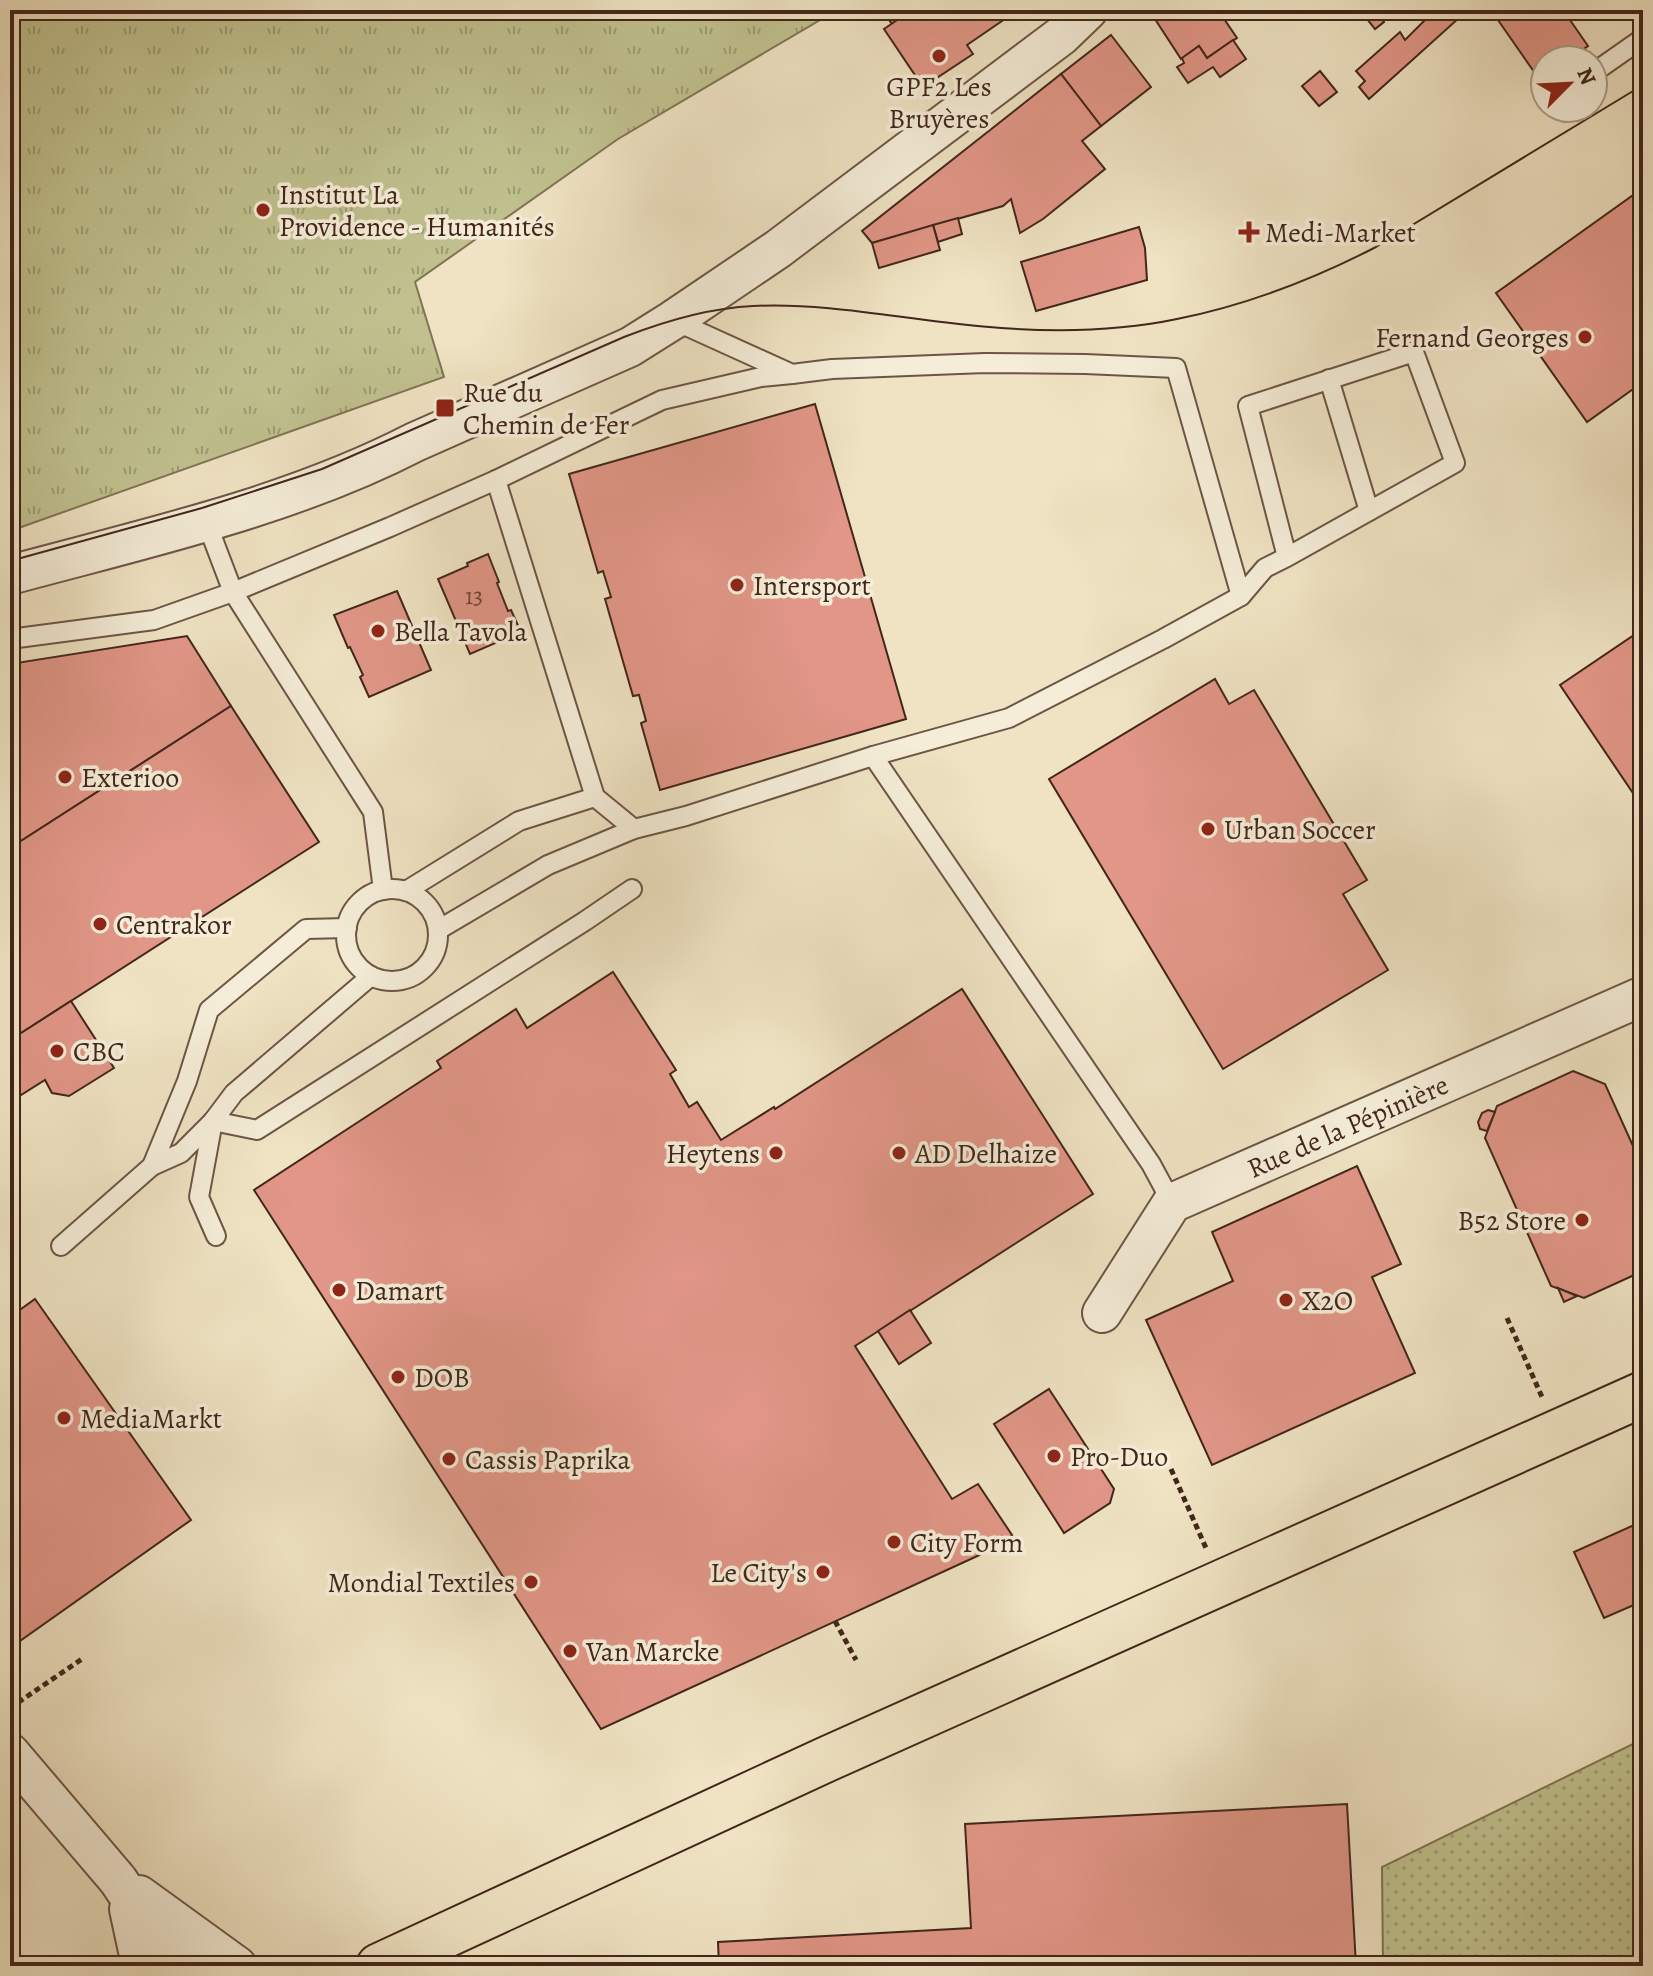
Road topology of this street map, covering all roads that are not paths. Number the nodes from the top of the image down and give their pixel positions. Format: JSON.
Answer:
{"nodes":[{"id":1,"x":1088,"y":10,"type":"edge"},
{"id":2,"x":1643,"y":38,"type":"edge"},
{"id":3,"x":1609,"y":62,"type":"edge"},
{"id":4,"x":673,"y":320,"type":"junction"},
{"id":5,"x":792,"y":374,"type":"junction"},
{"id":6,"x":1329,"y":379,"type":"junction"},
{"id":7,"x":496,"y":480,"type":"junction"},
{"id":8,"x":1369,"y":511,"type":"junction"},
{"id":9,"x":206,"y":521,"type":"junction"},
{"id":10,"x":1287,"y":557,"type":"junction"},
{"id":11,"x":10,"y":575,"type":"edge"},
{"id":12,"x":233,"y":592,"type":"junction"},
{"id":13,"x":1241,"y":596,"type":"junction"},
{"id":14,"x":10,"y":639,"type":"edge"},
{"id":15,"x":873,"y":756,"type":"junction"},
{"id":16,"x":595,"y":797,"type":"junction"},
{"id":17,"x":634,"y":829,"type":"junction"},
{"id":18,"x":632,"y":889,"type":"dead end"},
{"id":19,"x":383,"y":890,"type":"junction"},
{"id":20,"x":406,"y":891,"type":"junction"},
{"id":21,"x":347,"y":928,"type":"junction"},
{"id":22,"x":438,"y":930,"type":"junction"},
{"id":23,"x":371,"y":976,"type":"junction"},
{"id":24,"x":1643,"y":996,"type":"edge"},
{"id":25,"x":213,"y":1121,"type":"junction"},
{"id":26,"x":152,"y":1166,"type":"junction"},
{"id":27,"x":1172,"y":1203,"type":"junction"},
{"id":28,"x":216,"y":1236,"type":"dead end"},
{"id":29,"x":61,"y":1246,"type":"dead end"},
{"id":30,"x":1102,"y":1313,"type":"dead end"},
{"id":31,"x":1643,"y":1394,"type":"edge"},
{"id":32,"x":10,"y":1753,"type":"edge"},
{"id":33,"x":118,"y":1880,"type":"junction"},
{"id":34,"x":139,"y":1966,"type":"edge"},
{"id":35,"x":176,"y":1966,"type":"edge"},
{"id":36,"x":237,"y":1966,"type":"edge"},
{"id":37,"x":379,"y":1966,"type":"edge"}],
"edges":[{"from":1,"to":4,"type":"street"},
{"from":2,"to":3,"type":"lane"},
{"from":4,"to":5,"type":"lane"},
{"from":4,"to":9,"type":"street"},
{"from":5,"to":7,"type":"lane"},
{"from":5,"to":13,"type":"lane"},
{"from":6,"to":8,"type":"lane"},
{"from":6,"to":8,"type":"lane"},
{"from":6,"to":10,"type":"lane"},
{"from":7,"to":12,"type":"lane"},
{"from":7,"to":16,"type":"lane"},
{"from":8,"to":10,"type":"lane"},
{"from":9,"to":11,"type":"street"},
{"from":9,"to":12,"type":"lane"},
{"from":10,"to":13,"type":"lane"},
{"from":12,"to":14,"type":"lane"},
{"from":12,"to":19,"type":"lane"},
{"from":13,"to":15,"type":"lane"},
{"from":15,"to":17,"type":"lane"},
{"from":15,"to":27,"type":"lane"},
{"from":16,"to":17,"type":"lane"},
{"from":16,"to":20,"type":"lane"},
{"from":17,"to":22,"type":"lane"},
{"from":18,"to":25,"type":"lane"},
{"from":19,"to":20,"type":"lane"},
{"from":19,"to":21,"type":"lane"},
{"from":20,"to":22,"type":"lane"},
{"from":21,"to":23,"type":"lane"},
{"from":21,"to":26,"type":"lane"},
{"from":22,"to":23,"type":"lane"},
{"from":23,"to":25,"type":"lane"},
{"from":24,"to":27,"type":"street","name":"Rue de la Pépinière"},
{"from":25,"to":26,"type":"lane"},
{"from":25,"to":28,"type":"lane"},
{"from":26,"to":29,"type":"lane"},
{"from":27,"to":30,"type":"street"},
{"from":31,"to":37,"type":"main road"},
{"from":32,"to":33,"type":"street"},
{"from":33,"to":34,"type":"street"},
{"from":33,"to":35,"type":"street"},
{"from":33,"to":36,"type":"street"}]}
